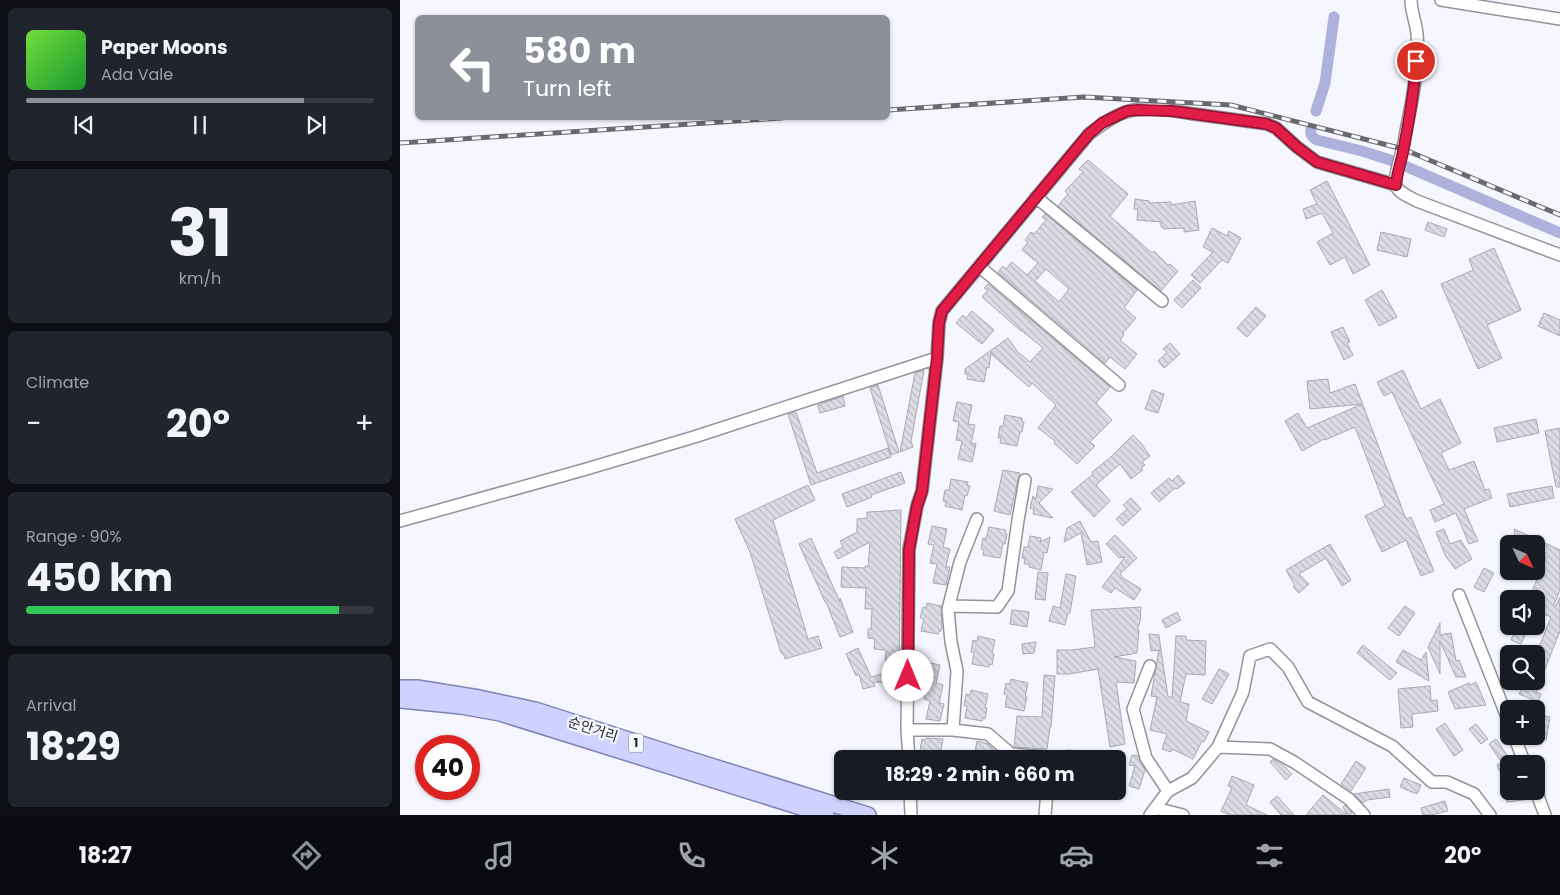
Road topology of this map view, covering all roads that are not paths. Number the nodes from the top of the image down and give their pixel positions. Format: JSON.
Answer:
{"nodes":[{"id":1,"x":1411,"y":0,"type":"edge"},
{"id":2,"x":1441,"y":0,"type":"edge"},
{"id":3,"x":1560,"y":20,"type":"edge"},
{"id":4,"x":1396,"y":185,"type":"junction"},
{"id":5,"x":1036,"y":197,"type":"junction"},
{"id":6,"x":1560,"y":255,"type":"edge"},
{"id":7,"x":980,"y":267,"type":"junction"},
{"id":8,"x":1162,"y":301,"type":"dead end"},
{"id":9,"x":937,"y":358,"type":"junction"},
{"id":10,"x":1119,"y":384,"type":"dead end"},
{"id":11,"x":1025,"y":480,"type":"dead end"},
{"id":12,"x":977,"y":518,"type":"dead end"},
{"id":13,"x":400,"y":521,"type":"edge"},
{"id":14,"x":1459,"y":595,"type":"dead end"},
{"id":15,"x":949,"y":606,"type":"junction"},
{"id":16,"x":1150,"y":666,"type":"dead end"},
{"id":17,"x":400,"y":688,"type":"edge"},
{"id":18,"x":400,"y":700,"type":"edge"},
{"id":19,"x":1500,"y":700,"type":"edge"},
{"id":20,"x":907,"y":730,"type":"junction"},
{"id":21,"x":953,"y":730,"type":"junction"},
{"id":22,"x":1218,"y":747,"type":"junction"},
{"id":23,"x":908,"y":750,"type":"edge"},
{"id":24,"x":1006,"y":750,"type":"edge"},
{"id":25,"x":1168,"y":790,"type":"junction"},
{"id":26,"x":910,"y":800,"type":"edge"},
{"id":27,"x":1047,"y":800,"type":"edge"},
{"id":28,"x":1539,"y":800,"type":"edge"},
{"id":29,"x":1150,"y":812,"type":"edge"},
{"id":30,"x":826,"y":815,"type":"edge"},
{"id":31,"x":868,"y":815,"type":"edge"},
{"id":32,"x":911,"y":815,"type":"edge"},
{"id":33,"x":1045,"y":815,"type":"edge"},
{"id":34,"x":1183,"y":815,"type":"edge"},
{"id":35,"x":1364,"y":815,"type":"edge"},
{"id":36,"x":1490,"y":815,"type":"edge"},
{"id":37,"x":1545,"y":815,"type":"edge"}],
"edges":[{"from":1,"to":4,"type":"street"},
{"from":2,"to":3,"type":"street"},
{"from":4,"to":5,"type":"street"},
{"from":4,"to":6,"type":"street"},
{"from":5,"to":7,"type":"street"},
{"from":5,"to":8,"type":"street"},
{"from":7,"to":9,"type":"street"},
{"from":7,"to":10,"type":"street"},
{"from":9,"to":13,"type":"street"},
{"from":9,"to":20,"type":"street"},
{"from":11,"to":15,"type":"street"},
{"from":12,"to":15,"type":"street"},
{"from":14,"to":19,"type":"street"},
{"from":15,"to":21,"type":"street"},
{"from":16,"to":25,"type":"street"},
{"from":17,"to":31,"type":"main road","name":"순안거리","number":"1"},
{"from":18,"to":30,"type":"main road","name":"순안거리","number":"1"},
{"from":20,"to":21,"type":"street"},
{"from":20,"to":23,"type":"street"},
{"from":21,"to":24,"type":"street"},
{"from":22,"to":25,"type":"street"},
{"from":22,"to":35,"type":"street"},
{"from":22,"to":36,"type":"street"},
{"from":25,"to":29,"type":"street"},
{"from":26,"to":32,"type":"street"},
{"from":27,"to":33,"type":"street"},
{"from":28,"to":37,"type":"street"},
{"from":29,"to":34,"type":"street"}]}
